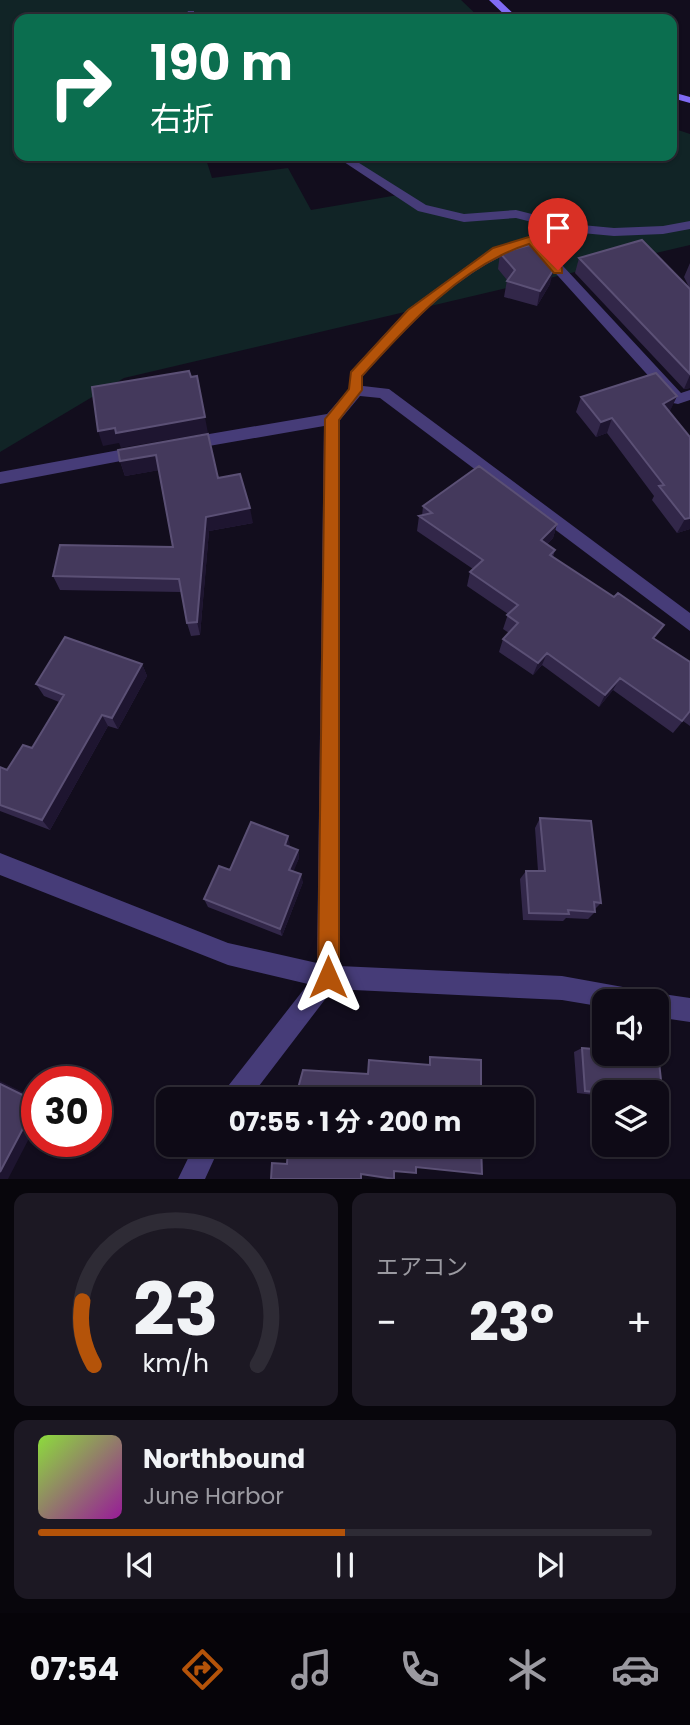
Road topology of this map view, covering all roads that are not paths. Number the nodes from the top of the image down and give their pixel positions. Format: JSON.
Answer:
{"nodes":[{"id":1,"x":494,"y":0,"type":"edge"},
{"id":2,"x":509,"y":14,"type":"edge"},
{"id":3,"x":349,"y":161,"type":"edge"},
{"id":4,"x":690,"y":225,"type":"edge"},
{"id":5,"x":356,"y":390,"type":"junction"},
{"id":6,"x":690,"y":395,"type":"edge"},
{"id":7,"x":332,"y":419,"type":"junction"},
{"id":8,"x":0,"y":478,"type":"edge"},
{"id":9,"x":690,"y":622,"type":"edge"},
{"id":10,"x":0,"y":864,"type":"edge"},
{"id":11,"x":328,"y":977,"type":"junction"},
{"id":12,"x":592,"y":993,"type":"edge"},
{"id":13,"x":669,"y":1007,"type":"edge"},
{"id":14,"x":690,"y":1010,"type":"edge"},
{"id":15,"x":243,"y":1087,"type":"edge"},
{"id":16,"x":202,"y":1157,"type":"edge"},
{"id":17,"x":191,"y":1179,"type":"edge"}],
"edges":[{"from":1,"to":2,"type":"main road"},
{"from":3,"to":4,"type":"street"},
{"from":5,"to":6,"type":"street"},
{"from":5,"to":7,"type":"street"},
{"from":5,"to":9,"type":"street"},
{"from":7,"to":8,"type":"street"},
{"from":7,"to":11,"type":"street"},
{"from":10,"to":11,"type":"street"},
{"from":11,"to":12,"type":"street"},
{"from":11,"to":15,"type":"street"},
{"from":13,"to":14,"type":"street"},
{"from":16,"to":17,"type":"street"}]}
